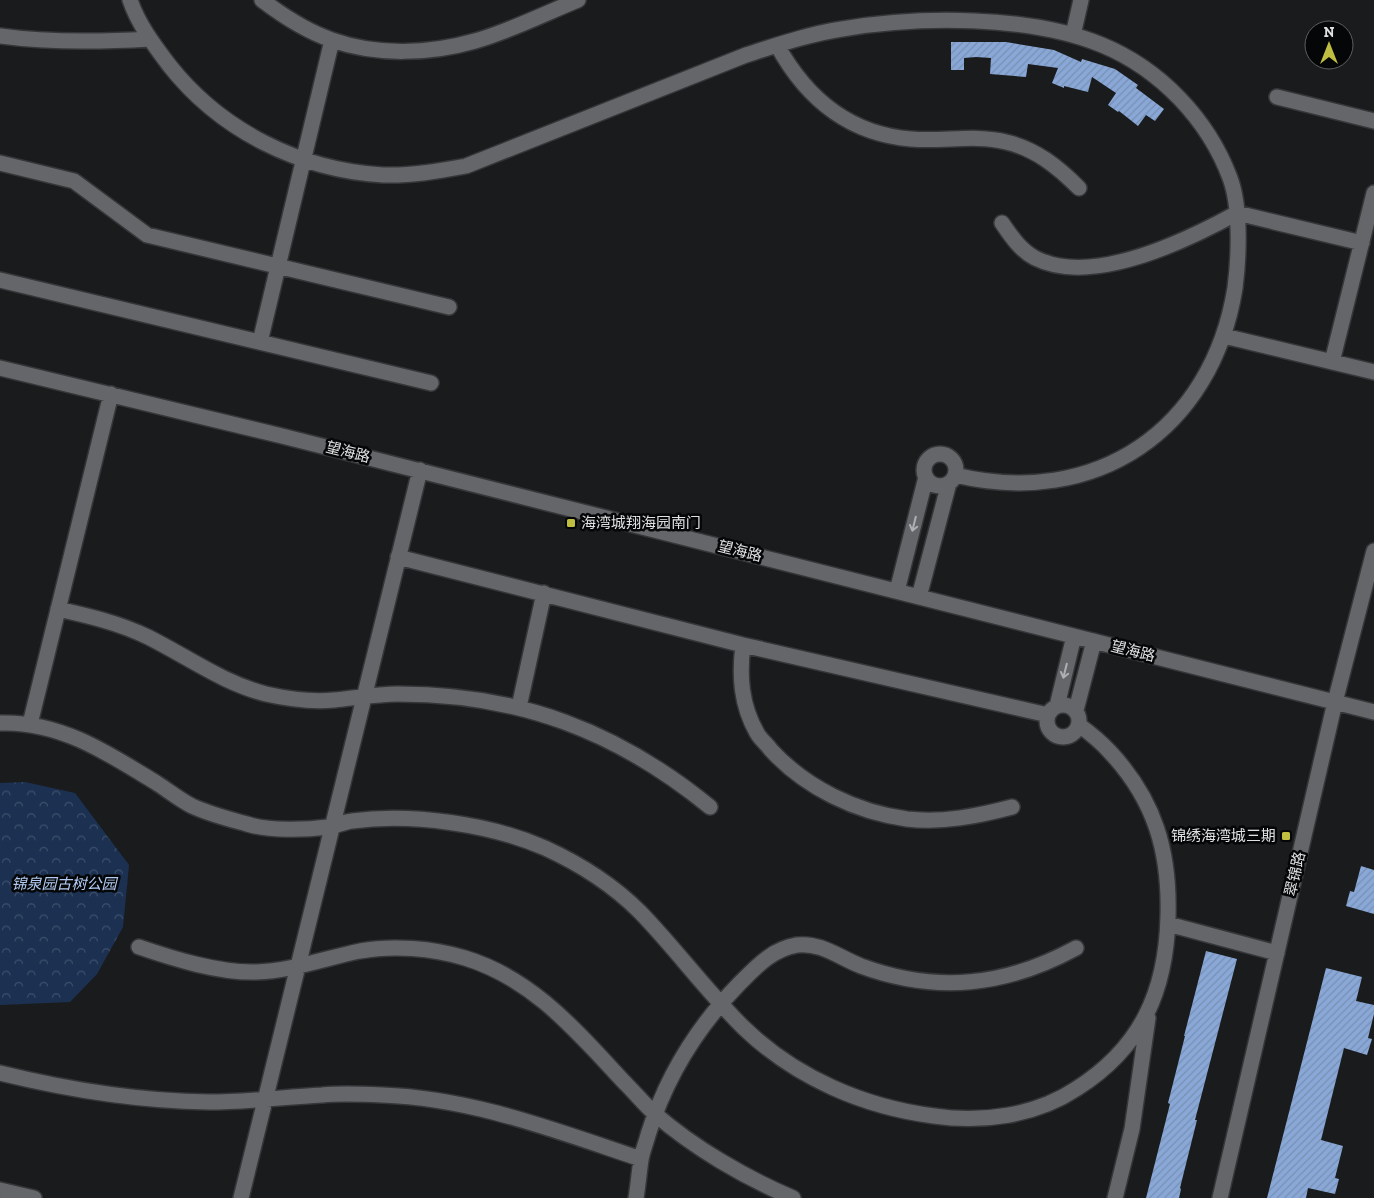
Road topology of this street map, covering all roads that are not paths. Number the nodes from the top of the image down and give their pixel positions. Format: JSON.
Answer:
{"nodes":[{"id":1,"x":130,"y":0,"type":"edge"},
{"id":2,"x":262,"y":0,"type":"edge"},
{"id":3,"x":578,"y":0,"type":"edge"},
{"id":4,"x":1081,"y":0,"type":"edge"},
{"id":5,"x":1073,"y":35,"type":"junction"},
{"id":6,"x":0,"y":36,"type":"edge"},
{"id":7,"x":150,"y":39,"type":"junction"},
{"id":8,"x":332,"y":40,"type":"junction"},
{"id":9,"x":777,"y":45,"type":"junction"},
{"id":10,"x":1277,"y":97,"type":"dead end"},
{"id":11,"x":1374,"y":121,"type":"edge"},
{"id":12,"x":304,"y":160,"type":"junction"},
{"id":13,"x":0,"y":163,"type":"edge"},
{"id":14,"x":1079,"y":188,"type":"dead end"},
{"id":15,"x":1374,"y":192,"type":"edge"},
{"id":16,"x":1237,"y":213,"type":"junction"},
{"id":17,"x":1002,"y":223,"type":"dead end"},
{"id":18,"x":1362,"y":243,"type":"junction"},
{"id":19,"x":279,"y":266,"type":"junction"},
{"id":20,"x":0,"y":280,"type":"edge"},
{"id":21,"x":449,"y":307,"type":"dead end"},
{"id":22,"x":1224,"y":336,"type":"junction"},
{"id":23,"x":260,"y":342,"type":"junction"},
{"id":24,"x":1332,"y":362,"type":"junction"},
{"id":25,"x":0,"y":368,"type":"edge"},
{"id":26,"x":1374,"y":372,"type":"edge"},
{"id":27,"x":431,"y":383,"type":"dead end"},
{"id":28,"x":111,"y":394,"type":"junction"},
{"id":29,"x":420,"y":470,"type":"junction"},
{"id":30,"x":926,"y":477,"type":"junction"},
{"id":31,"x":952,"y":479,"type":"junction"},
{"id":32,"x":1374,"y":551,"type":"edge"},
{"id":33,"x":398,"y":557,"type":"junction"},
{"id":34,"x":897,"y":591,"type":"junction"},
{"id":35,"x":544,"y":593,"type":"junction"},
{"id":36,"x":920,"y":597,"type":"junction"},
{"id":37,"x":58,"y":609,"type":"junction"},
{"id":38,"x":1074,"y":636,"type":"junction"},
{"id":39,"x":1094,"y":641,"type":"junction"},
{"id":40,"x":743,"y":644,"type":"junction"},
{"id":41,"x":364,"y":696,"type":"junction"},
{"id":42,"x":1335,"y":702,"type":"junction"},
{"id":43,"x":519,"y":707,"type":"junction"},
{"id":44,"x":1076,"y":710,"type":"junction"},
{"id":45,"x":1052,"y":711,"type":"junction"},
{"id":46,"x":1374,"y":712,"type":"edge"},
{"id":47,"x":0,"y":723,"type":"edge"},
{"id":48,"x":30,"y":724,"type":"junction"},
{"id":49,"x":1079,"y":725,"type":"junction"},
{"id":50,"x":1012,"y":806,"type":"dead end"},
{"id":51,"x":710,"y":807,"type":"dead end"},
{"id":52,"x":332,"y":826,"type":"junction"},
{"id":53,"x":1168,"y":924,"type":"junction"},
{"id":54,"x":139,"y":947,"type":"dead end"},
{"id":55,"x":1076,"y":948,"type":"dead end"},
{"id":56,"x":1277,"y":953,"type":"junction"},
{"id":57,"x":298,"y":966,"type":"junction"},
{"id":58,"x":721,"y":1003,"type":"junction"},
{"id":59,"x":1149,"y":1010,"type":"junction"},
{"id":60,"x":0,"y":1073,"type":"edge"},
{"id":61,"x":265,"y":1100,"type":"junction"},
{"id":62,"x":655,"y":1114,"type":"junction"},
{"id":63,"x":641,"y":1159,"type":"junction"},
{"id":64,"x":0,"y":1190,"type":"edge"},
{"id":65,"x":34,"y":1198,"type":"edge"},
{"id":66,"x":241,"y":1198,"type":"edge"},
{"id":67,"x":636,"y":1198,"type":"edge"},
{"id":68,"x":793,"y":1198,"type":"edge"},
{"id":69,"x":1115,"y":1198,"type":"edge"},
{"id":70,"x":1220,"y":1198,"type":"edge"}],
"edges":[{"from":1,"to":7,"type":"street"},
{"from":2,"to":8,"type":"street"},
{"from":3,"to":8,"type":"street"},
{"from":4,"to":5,"type":"street"},
{"from":5,"to":9,"type":"street"},
{"from":5,"to":16,"type":"street"},
{"from":6,"to":7,"type":"street"},
{"from":7,"to":12,"type":"street"},
{"from":8,"to":12,"type":"street"},
{"from":9,"to":12,"type":"street"},
{"from":9,"to":14,"type":"street"},
{"from":10,"to":11,"type":"street"},
{"from":12,"to":19,"type":"street"},
{"from":13,"to":19,"type":"street"},
{"from":15,"to":18,"type":"street"},
{"from":16,"to":17,"type":"street"},
{"from":16,"to":18,"type":"street"},
{"from":16,"to":22,"type":"street"},
{"from":18,"to":24,"type":"street"},
{"from":19,"to":21,"type":"street"},
{"from":19,"to":23,"type":"street"},
{"from":20,"to":23,"type":"street"},
{"from":22,"to":24,"type":"street"},
{"from":22,"to":31,"type":"street"},
{"from":23,"to":27,"type":"street"},
{"from":24,"to":26,"type":"street"},
{"from":25,"to":28,"type":"street","name":"望海路"},
{"from":28,"to":29,"type":"street","name":"望海路"},
{"from":28,"to":37,"type":"street"},
{"from":29,"to":33,"type":"street"},
{"from":29,"to":34,"type":"street","name":"望海路"},
{"from":30,"to":31,"type":"street"},
{"from":30,"to":31,"type":"street"},
{"from":30,"to":34,"type":"street","one_way":true},
{"from":31,"to":36,"type":"street"},
{"from":32,"to":42,"type":"street","name":"翠锦路"},
{"from":33,"to":35,"type":"street"},
{"from":33,"to":41,"type":"street"},
{"from":34,"to":36,"type":"street","name":"望海路"},
{"from":35,"to":40,"type":"street"},
{"from":35,"to":43,"type":"street"},
{"from":36,"to":38,"type":"street","name":"望海路"},
{"from":37,"to":41,"type":"street"},
{"from":37,"to":48,"type":"street"},
{"from":38,"to":39,"type":"street","name":"望海路"},
{"from":38,"to":45,"type":"street","one_way":true},
{"from":39,"to":42,"type":"street","name":"望海路"},
{"from":39,"to":44,"type":"street"},
{"from":40,"to":45,"type":"street"},
{"from":40,"to":50,"type":"street"},
{"from":41,"to":43,"type":"street"},
{"from":41,"to":52,"type":"street"},
{"from":42,"to":46,"type":"street","name":"望海路"},
{"from":42,"to":56,"type":"street","name":"翠锦路"},
{"from":43,"to":51,"type":"street"},
{"from":44,"to":45,"type":"street"},
{"from":44,"to":49,"type":"street"},
{"from":45,"to":49,"type":"street"},
{"from":47,"to":48,"type":"street"},
{"from":48,"to":52,"type":"street"},
{"from":49,"to":53,"type":"street"},
{"from":52,"to":57,"type":"street"},
{"from":52,"to":58,"type":"street"},
{"from":53,"to":56,"type":"street"},
{"from":53,"to":59,"type":"street"},
{"from":54,"to":57,"type":"street"},
{"from":55,"to":58,"type":"street"},
{"from":56,"to":70,"type":"street","name":"翠锦路"},
{"from":57,"to":61,"type":"street"},
{"from":57,"to":62,"type":"street"},
{"from":58,"to":59,"type":"street"},
{"from":58,"to":62,"type":"street"},
{"from":59,"to":69,"type":"street"},
{"from":60,"to":61,"type":"street"},
{"from":61,"to":63,"type":"street"},
{"from":61,"to":66,"type":"street"},
{"from":62,"to":63,"type":"street"},
{"from":62,"to":68,"type":"street"},
{"from":63,"to":67,"type":"street"},
{"from":64,"to":65,"type":"street"}]}
